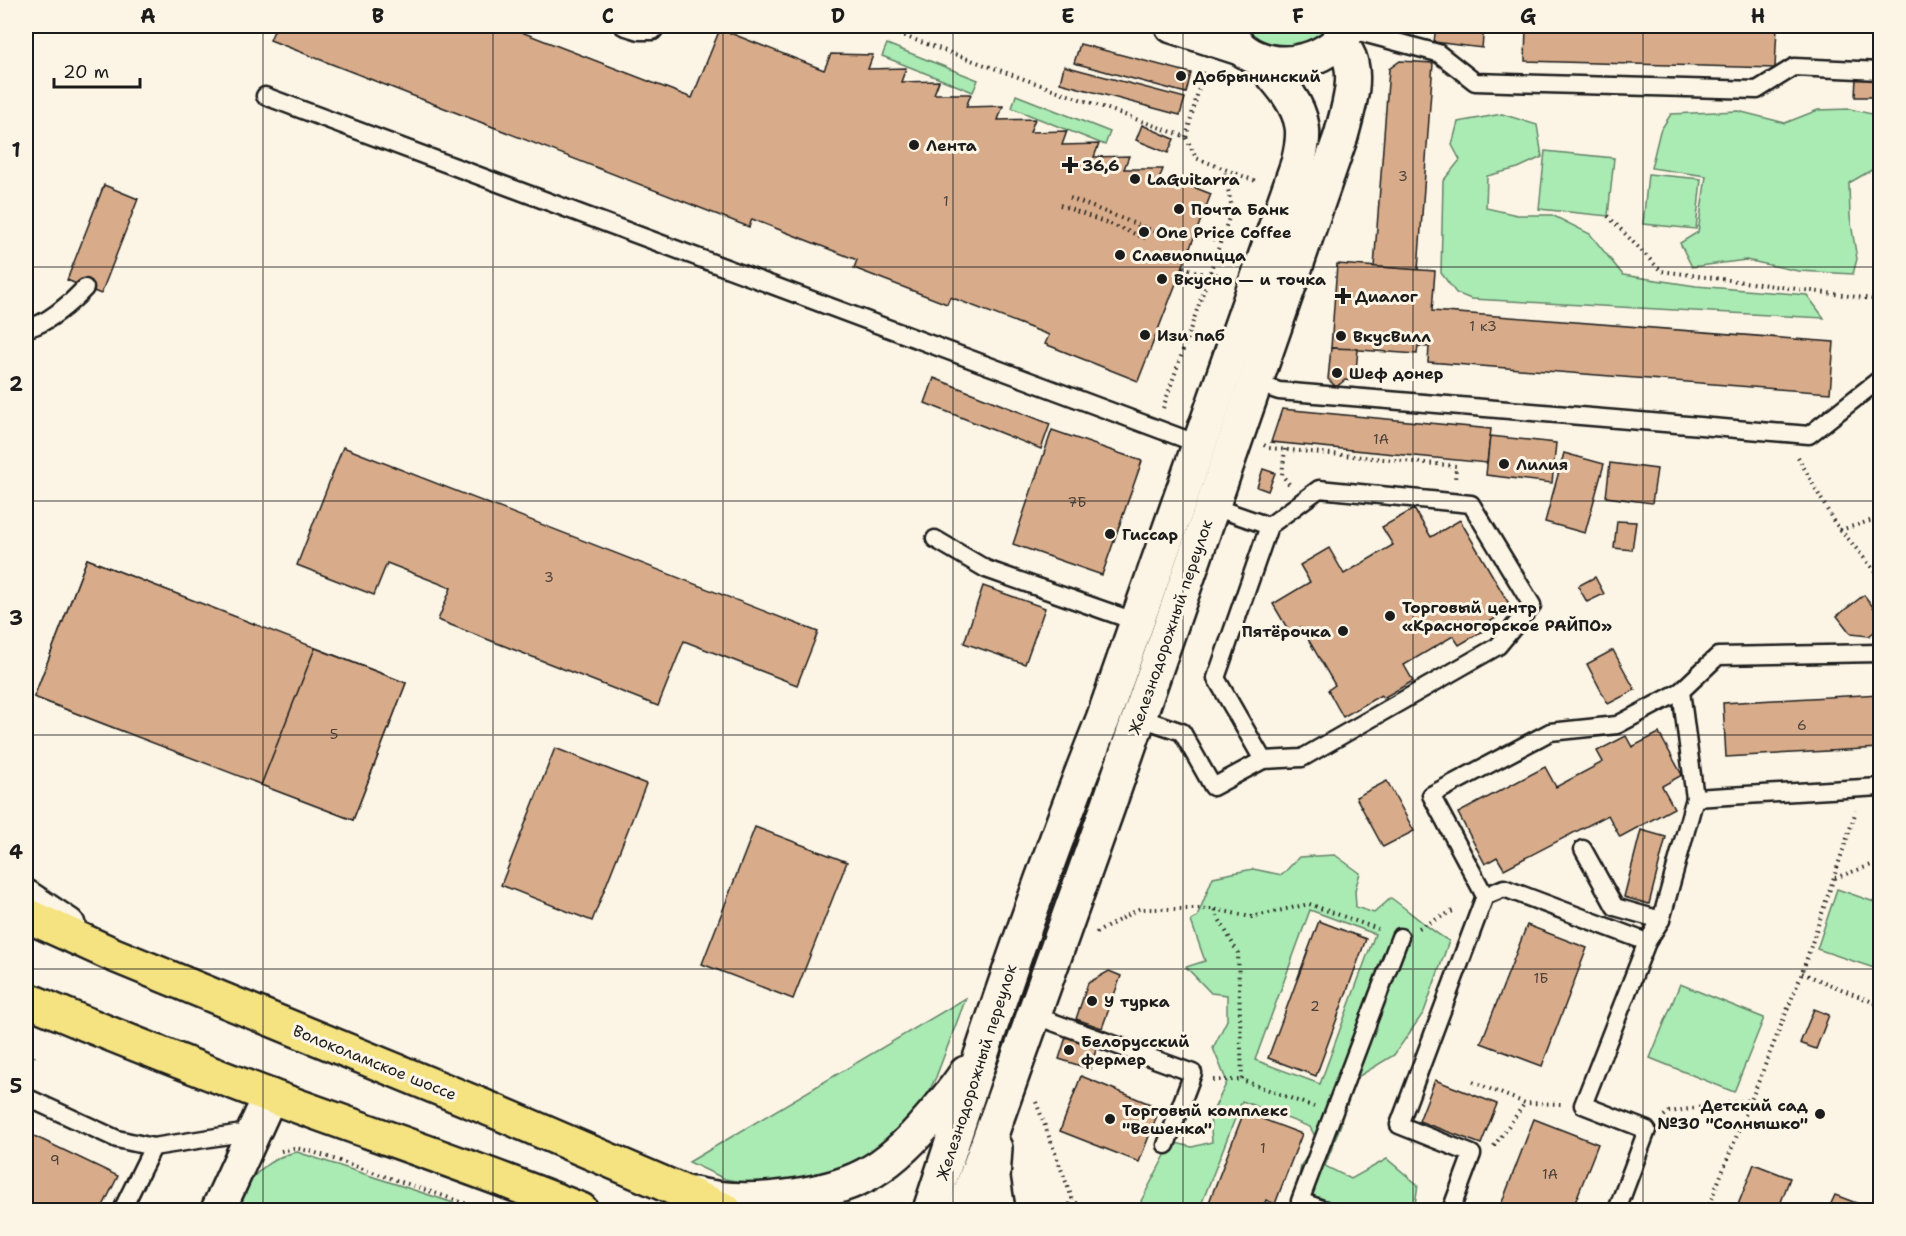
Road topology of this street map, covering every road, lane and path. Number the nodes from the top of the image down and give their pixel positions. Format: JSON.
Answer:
{"nodes":[{"id":1,"x":623,"y":26,"type":"edge"},
{"id":2,"x":657,"y":26,"type":"edge"},
{"id":3,"x":876,"y":26,"type":"edge"},
{"id":4,"x":1172,"y":26,"type":"edge"},
{"id":5,"x":1346,"y":32,"type":"edge"},
{"id":6,"x":1240,"y":44,"type":"edge"},
{"id":7,"x":1204,"y":68,"type":"dead end"},
{"id":8,"x":1881,"y":71,"type":"edge"},
{"id":9,"x":265,"y":96,"type":"dead end"},
{"id":10,"x":1186,"y":137,"type":"junction"},
{"id":11,"x":1224,"y":169,"type":"junction"},
{"id":12,"x":1268,"y":186,"type":"dead end"},
{"id":13,"x":1070,"y":198,"type":"dead end"},
{"id":14,"x":1060,"y":204,"type":"dead end"},
{"id":15,"x":1608,"y":216,"type":"dead end"},
{"id":16,"x":1156,"y":232,"type":"dead end"},
{"id":17,"x":1196,"y":233,"type":"dead end"},
{"id":18,"x":1148,"y":239,"type":"dead end"},
{"id":19,"x":1221,"y":242,"type":"junction"},
{"id":20,"x":1183,"y":267,"type":"dead end"},
{"id":21,"x":1209,"y":276,"type":"junction"},
{"id":22,"x":85,"y":288,"type":"dead end"},
{"id":23,"x":1881,"y":300,"type":"edge"},
{"id":24,"x":26,"y":328,"type":"edge"},
{"id":25,"x":1241,"y":378,"type":"junction"},
{"id":26,"x":1881,"y":379,"type":"edge"},
{"id":27,"x":1156,"y":428,"type":"junction"},
{"id":28,"x":1260,"y":444,"type":"dead end"},
{"id":29,"x":1201,"y":445,"type":"junction"},
{"id":30,"x":1284,"y":449,"type":"junction"},
{"id":31,"x":1811,"y":483,"type":"dead end"},
{"id":32,"x":1182,"y":496,"type":"junction"},
{"id":33,"x":1302,"y":501,"type":"junction"},
{"id":34,"x":1453,"y":502,"type":"junction"},
{"id":35,"x":1212,"y":507,"type":"junction"},
{"id":36,"x":1881,"y":518,"type":"edge"},
{"id":37,"x":1269,"y":526,"type":"junction"},
{"id":38,"x":1840,"y":530,"type":"junction"},
{"id":39,"x":935,"y":538,"type":"dead end"},
{"id":40,"x":1880,"y":576,"type":"edge"},
{"id":41,"x":1137,"y":622,"type":"junction"},
{"id":42,"x":1881,"y":653,"type":"edge"},
{"id":43,"x":1681,"y":691,"type":"junction"},
{"id":44,"x":1138,"y":717,"type":"junction"},
{"id":45,"x":1263,"y":760,"type":"junction"},
{"id":46,"x":1872,"y":788,"type":"edge"},
{"id":47,"x":1695,"y":798,"type":"junction"},
{"id":48,"x":1583,"y":849,"type":"dead end"},
{"id":49,"x":1881,"y":862,"type":"edge"},
{"id":50,"x":1834,"y":878,"type":"junction"},
{"id":51,"x":1485,"y":896,"type":"junction"},
{"id":52,"x":26,"y":897,"type":"edge"},
{"id":53,"x":1214,"y":909,"type":"junction"},
{"id":54,"x":26,"y":915,"type":"edge"},
{"id":55,"x":1661,"y":920,"type":"junction"},
{"id":56,"x":1094,"y":934,"type":"dead end"},
{"id":57,"x":1400,"y":937,"type":"junction"},
{"id":58,"x":1647,"y":942,"type":"junction"},
{"id":59,"x":114,"y":955,"type":"junction"},
{"id":60,"x":1802,"y":974,"type":"junction"},
{"id":61,"x":26,"y":999,"type":"edge"},
{"id":62,"x":1881,"y":1005,"type":"edge"},
{"id":63,"x":26,"y":1009,"type":"edge"},
{"id":64,"x":1033,"y":1015,"type":"junction"},
{"id":65,"x":132,"y":1044,"type":"junction"},
{"id":66,"x":984,"y":1044,"type":"junction"},
{"id":67,"x":34,"y":1056,"type":"dead end"},
{"id":68,"x":26,"y":1073,"type":"edge"},
{"id":69,"x":1473,"y":1082,"type":"dead end"},
{"id":70,"x":1033,"y":1093,"type":"dead end"},
{"id":71,"x":270,"y":1096,"type":"junction"},
{"id":72,"x":26,"y":1097,"type":"edge"},
{"id":73,"x":1751,"y":1100,"type":"junction"},
{"id":74,"x":1525,"y":1103,"type":"junction"},
{"id":75,"x":1583,"y":1105,"type":"junction"},
{"id":76,"x":1333,"y":1115,"type":"junction"},
{"id":77,"x":996,"y":1119,"type":"junction"},
{"id":78,"x":1647,"y":1130,"type":"junction"},
{"id":79,"x":255,"y":1131,"type":"junction"},
{"id":80,"x":1166,"y":1145,"type":"dead end"},
{"id":81,"x":153,"y":1147,"type":"junction"},
{"id":82,"x":281,"y":1151,"type":"dead end"},
{"id":83,"x":1472,"y":1154,"type":"junction"},
{"id":84,"x":671,"y":1188,"type":"junction"},
{"id":85,"x":1072,"y":1198,"type":"junction"},
{"id":86,"x":123,"y":1210,"type":"edge"},
{"id":87,"x":218,"y":1210,"type":"edge"},
{"id":88,"x":485,"y":1210,"type":"edge"},
{"id":89,"x":581,"y":1210,"type":"edge"},
{"id":90,"x":725,"y":1210,"type":"edge"},
{"id":91,"x":930,"y":1210,"type":"edge"},
{"id":92,"x":964,"y":1210,"type":"edge"},
{"id":93,"x":998,"y":1210,"type":"edge"},
{"id":94,"x":1068,"y":1210,"type":"edge"},
{"id":95,"x":1083,"y":1210,"type":"edge"},
{"id":96,"x":1325,"y":1210,"type":"edge"},
{"id":97,"x":1451,"y":1210,"type":"edge"},
{"id":98,"x":1617,"y":1210,"type":"edge"},
{"id":99,"x":1707,"y":1210,"type":"edge"}],
"edges":[{"from":1,"to":2,"type":"lane"},
{"from":3,"to":10,"type":"path"},
{"from":4,"to":6,"type":"street"},
{"from":5,"to":6,"type":"street"},
{"from":5,"to":8,"type":"lane"},
{"from":5,"to":25,"type":"street","name":"Железнодорожный переулок"},
{"from":6,"to":25,"type":"street","name":"Железнодорожный переулок"},
{"from":7,"to":10,"type":"path"},
{"from":9,"to":27,"type":"lane"},
{"from":10,"to":11,"type":"path"},
{"from":11,"to":12,"type":"path"},
{"from":11,"to":19,"type":"path"},
{"from":13,"to":16,"type":"path"},
{"from":14,"to":18,"type":"path"},
{"from":15,"to":23,"type":"path"},
{"from":17,"to":19,"type":"path"},
{"from":19,"to":21,"type":"path"},
{"from":20,"to":21,"type":"path"},
{"from":21,"to":27,"type":"path"},
{"from":22,"to":24,"type":"lane"},
{"from":25,"to":26,"type":"lane"},
{"from":25,"to":29,"type":"street","name":"Железнодорожный переулок"},
{"from":25,"to":35,"type":"street","name":"Железнодорожный переулок"},
{"from":27,"to":29,"type":"lane"},
{"from":28,"to":30,"type":"path"},
{"from":29,"to":32,"type":"street","name":"Железнодорожный переулок"},
{"from":30,"to":33,"type":"path"},
{"from":30,"to":34,"type":"path"},
{"from":31,"to":38,"type":"path"},
{"from":32,"to":35,"type":"lane"},
{"from":32,"to":41,"type":"street","name":"Железнодорожный переулок"},
{"from":33,"to":34,"type":"lane"},
{"from":33,"to":37,"type":"lane"},
{"from":34,"to":45,"type":"lane"},
{"from":35,"to":37,"type":"lane"},
{"from":35,"to":44,"type":"street","name":"Железнодорожный переулок"},
{"from":36,"to":38,"type":"path"},
{"from":37,"to":45,"type":"lane"},
{"from":38,"to":40,"type":"path"},
{"from":39,"to":41,"type":"lane"},
{"from":41,"to":66,"type":"street","name":"Железнодорожный переулок"},
{"from":42,"to":43,"type":"lane"},
{"from":43,"to":47,"type":"lane"},
{"from":43,"to":51,"type":"lane"},
{"from":44,"to":45,"type":"lane"},
{"from":44,"to":64,"type":"street","name":"Железнодорожный переулок"},
{"from":46,"to":47,"type":"lane"},
{"from":46,"to":50,"type":"path"},
{"from":47,"to":55,"type":"lane"},
{"from":48,"to":55,"type":"lane"},
{"from":49,"to":50,"type":"path"},
{"from":50,"to":60,"type":"path"},
{"from":51,"to":57,"type":"path"},
{"from":51,"to":58,"type":"lane"},
{"from":51,"to":83,"type":"lane"},
{"from":52,"to":59,"type":"street"},
{"from":53,"to":56,"type":"path"},
{"from":53,"to":57,"type":"path"},
{"from":53,"to":76,"type":"path"},
{"from":54,"to":59,"type":"main road","name":"Волоколамское шоссе"},
{"from":55,"to":58,"type":"lane"},
{"from":57,"to":76,"type":"lane"},
{"from":58,"to":75,"type":"lane"},
{"from":59,"to":84,"type":"main road","name":"Волоколамское шоссе"},
{"from":60,"to":62,"type":"path"},
{"from":60,"to":73,"type":"path"},
{"from":61,"to":65,"type":"main road"},
{"from":63,"to":65,"type":"street"},
{"from":64,"to":77,"type":"street","name":"Железнодорожный переулок"},
{"from":64,"to":80,"type":"lane"},
{"from":65,"to":71,"type":"main road"},
{"from":66,"to":84,"type":"street"},
{"from":66,"to":91,"type":"street","name":"Железнодорожный переулок"},
{"from":67,"to":68,"type":"path"},
{"from":69,"to":74,"type":"path"},
{"from":70,"to":85,"type":"path"},
{"from":71,"to":79,"type":"street"},
{"from":71,"to":89,"type":"main road"},
{"from":72,"to":81,"type":"lane"},
{"from":73,"to":78,"type":"path"},
{"from":73,"to":99,"type":"path"},
{"from":74,"to":75,"type":"path"},
{"from":74,"to":83,"type":"path"},
{"from":75,"to":78,"type":"lane"},
{"from":76,"to":96,"type":"lane"},
{"from":77,"to":92,"type":"street","name":"Железнодорожный переулок"},
{"from":77,"to":93,"type":"street"},
{"from":78,"to":98,"type":"lane"},
{"from":79,"to":81,"type":"lane"},
{"from":79,"to":87,"type":"street"},
{"from":81,"to":86,"type":"lane"},
{"from":82,"to":88,"type":"path"},
{"from":83,"to":97,"type":"lane"},
{"from":84,"to":90,"type":"main road","name":"Волоколамское шоссе"},
{"from":85,"to":94,"type":"path"},
{"from":85,"to":95,"type":"path"}]}
